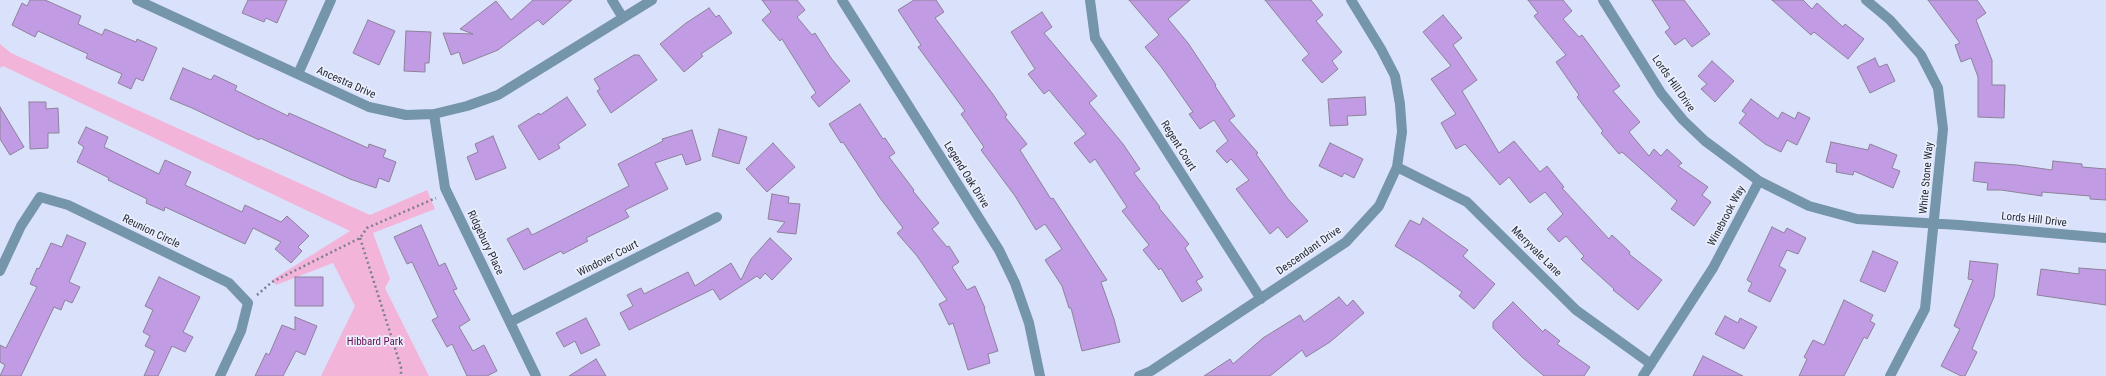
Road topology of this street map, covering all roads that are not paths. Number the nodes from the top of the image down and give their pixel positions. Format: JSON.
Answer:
{"nodes":[{"id":1,"x":137,"y":0,"type":"edge"},
{"id":2,"x":331,"y":0,"type":"edge"},
{"id":3,"x":612,"y":0,"type":"edge"},
{"id":4,"x":652,"y":0,"type":"edge"},
{"id":5,"x":842,"y":0,"type":"edge"},
{"id":6,"x":1090,"y":0,"type":"edge"},
{"id":7,"x":1351,"y":0,"type":"edge"},
{"id":8,"x":1603,"y":0,"type":"edge"},
{"id":9,"x":1866,"y":0,"type":"edge"},
{"id":10,"x":623,"y":18,"type":"junction"},
{"id":11,"x":298,"y":74,"type":"junction"},
{"id":12,"x":434,"y":114,"type":"junction"},
{"id":13,"x":1398,"y":167,"type":"junction"},
{"id":14,"x":1759,"y":181,"type":"junction"},
{"id":15,"x":717,"y":217,"type":"dead end"},
{"id":16,"x":1935,"y":223,"type":"junction"},
{"id":17,"x":1959,"y":225,"type":"joint"},
{"id":18,"x":2106,"y":238,"type":"edge"},
{"id":19,"x":0,"y":271,"type":"edge"},
{"id":20,"x":1261,"y":299,"type":"junction"},
{"id":21,"x":510,"y":322,"type":"junction"},
{"id":22,"x":1650,"y":364,"type":"junction"},
{"id":23,"x":220,"y":376,"type":"edge"},
{"id":24,"x":536,"y":376,"type":"edge"},
{"id":25,"x":1040,"y":376,"type":"edge"},
{"id":26,"x":1138,"y":376,"type":"edge"},
{"id":27,"x":1643,"y":376,"type":"edge"},
{"id":28,"x":1890,"y":376,"type":"edge"}],
"edges":[{"from":1,"to":11,"type":"street","name":"Ancestra Drive"},
{"from":2,"to":11,"type":"street"},
{"from":3,"to":10,"type":"street"},
{"from":4,"to":10,"type":"street","name":"Ancestra Drive"},
{"from":5,"to":25,"type":"street","name":"Legend Oak Drive"},
{"from":6,"to":20,"type":"street","name":"Regent Court"},
{"from":7,"to":13,"type":"street","name":"Descendant Drive"},
{"from":8,"to":14,"type":"street","name":"Lords Hill Drive"},
{"from":9,"to":16,"type":"street","name":"White Stone Way"},
{"from":10,"to":12,"type":"street","name":"Ancestra Drive"},
{"from":11,"to":12,"type":"street","name":"Ancestra Drive"},
{"from":12,"to":21,"type":"street","name":"Ridgebury Place"},
{"from":13,"to":20,"type":"street","name":"Descendant Drive"},
{"from":13,"to":22,"type":"street","name":"Merryvale Lane"},
{"from":14,"to":16,"type":"street","name":"Winebrook Way"},
{"from":14,"to":22,"type":"street","name":"Winebrook Way"},
{"from":15,"to":21,"type":"street","name":"Windover Court"},
{"from":16,"to":17,"type":"street","name":"Winebrook Way"},
{"from":16,"to":28,"type":"street","name":"White Stone Way"},
{"from":17,"to":18,"type":"street","name":"Lords Hill Drive"},
{"from":19,"to":23,"type":"street","name":"Reunion Circle"},
{"from":20,"to":26,"type":"street","name":"Descendant Drive"},
{"from":21,"to":24,"type":"street","name":"Ridgebury Place"},
{"from":22,"to":27,"type":"street","name":"Winebrook Way"}]}
